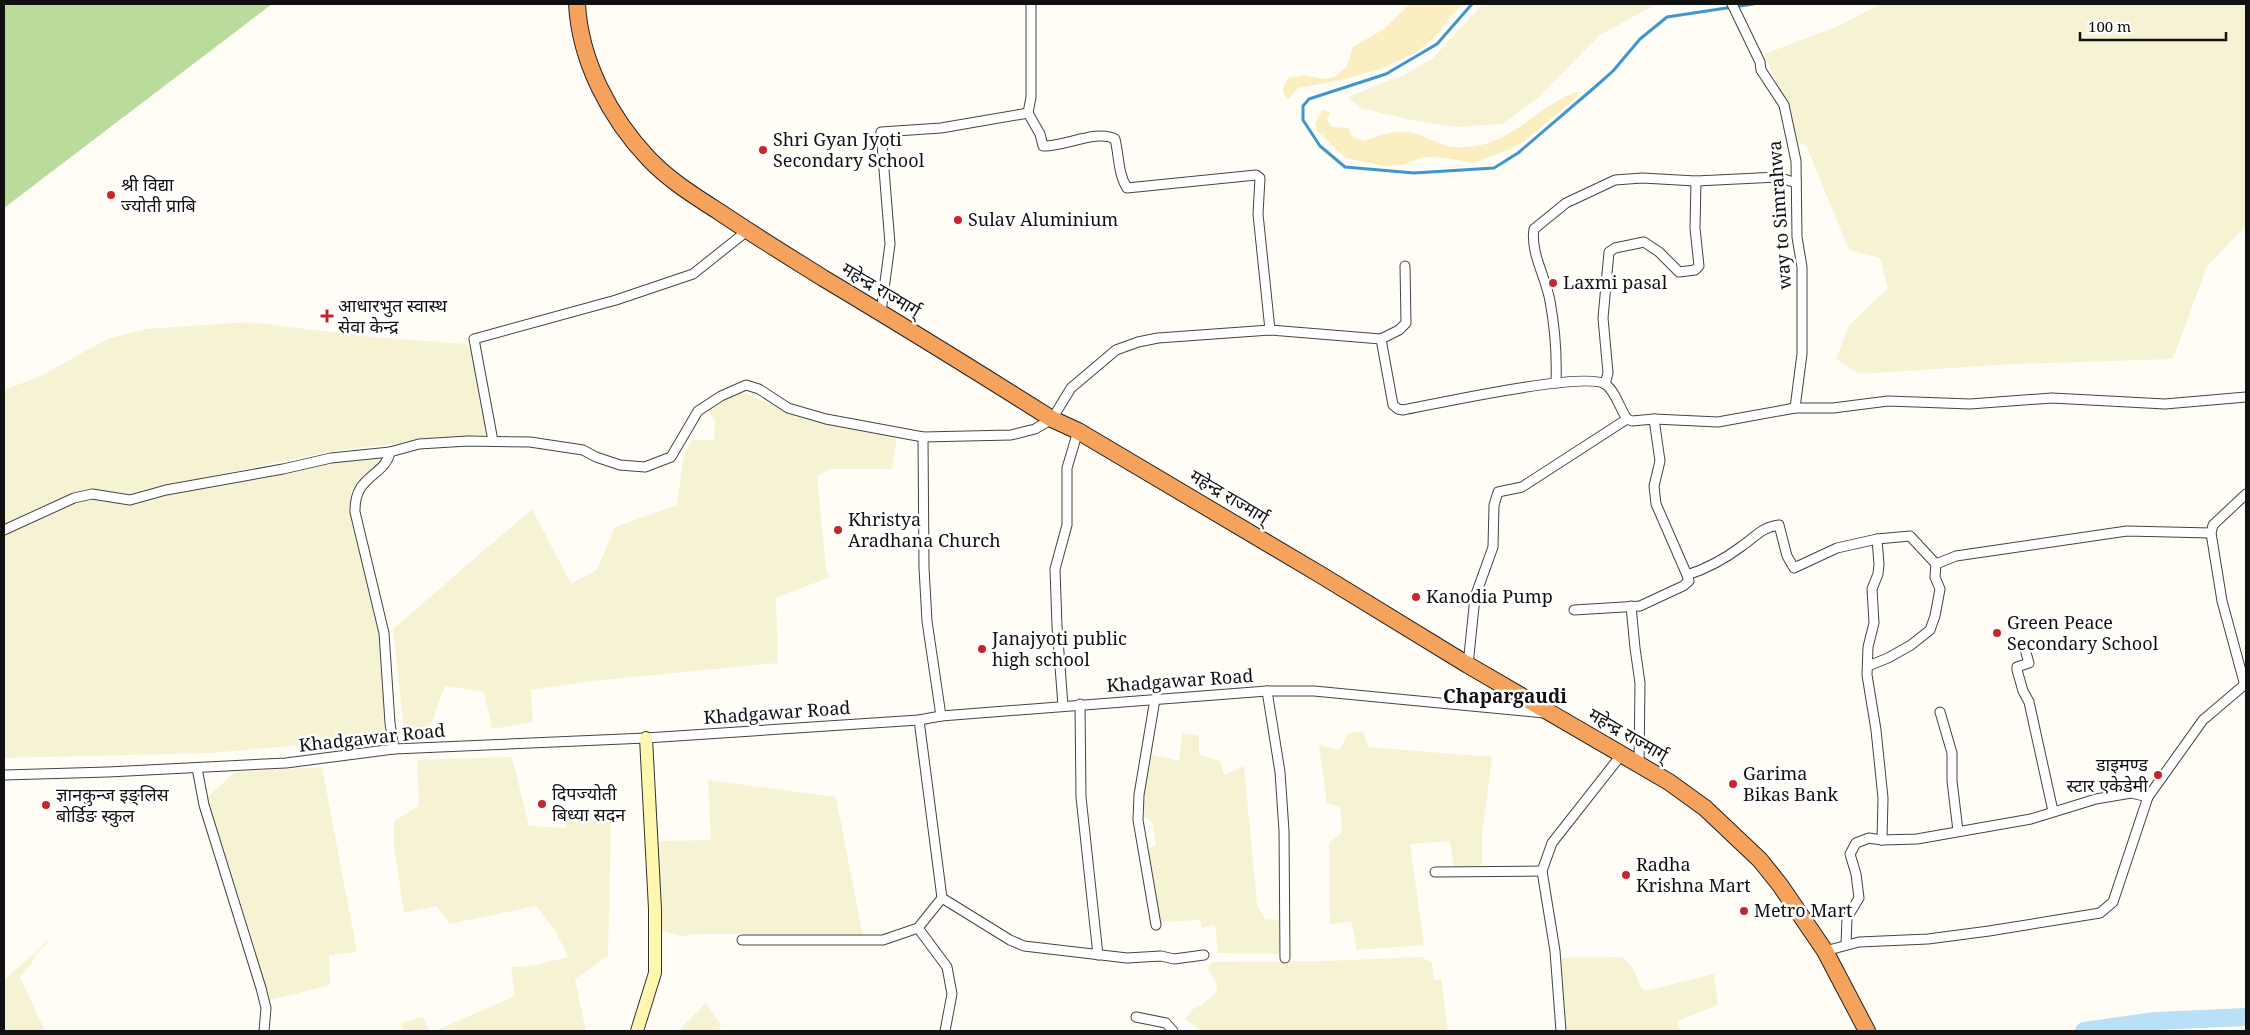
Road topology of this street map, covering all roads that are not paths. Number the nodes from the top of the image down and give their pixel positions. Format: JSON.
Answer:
{"nodes":[{"id":1,"x":577,"y":4,"type":"edge"},
{"id":2,"x":1030,"y":4,"type":"edge"},
{"id":3,"x":1732,"y":4,"type":"edge"},
{"id":4,"x":1028,"y":113,"type":"junction"},
{"id":5,"x":1696,"y":180,"type":"junction"},
{"id":6,"x":1796,"y":183,"type":"junction"},
{"id":7,"x":747,"y":231,"type":"junction"},
{"id":8,"x":1404,"y":266,"type":"dead end"},
{"id":9,"x":881,"y":312,"type":"junction"},
{"id":10,"x":1270,"y":330,"type":"junction"},
{"id":11,"x":1381,"y":339,"type":"junction"},
{"id":12,"x":1556,"y":383,"type":"junction"},
{"id":13,"x":1605,"y":384,"type":"junction"},
{"id":14,"x":2246,"y":397,"type":"edge"},
{"id":15,"x":1795,"y":408,"type":"junction"},
{"id":16,"x":1052,"y":419,"type":"junction"},
{"id":17,"x":1627,"y":419,"type":"junction"},
{"id":18,"x":1654,"y":419,"type":"junction"},
{"id":19,"x":1078,"y":431,"type":"junction"},
{"id":20,"x":923,"y":437,"type":"junction"},
{"id":21,"x":493,"y":441,"type":"junction"},
{"id":22,"x":390,"y":452,"type":"junction"},
{"id":23,"x":2246,"y":494,"type":"edge"},
{"id":24,"x":4,"y":530,"type":"edge"},
{"id":25,"x":2211,"y":533,"type":"junction"},
{"id":26,"x":1877,"y":539,"type":"junction"},
{"id":27,"x":1936,"y":564,"type":"junction"},
{"id":28,"x":1687,"y":575,"type":"junction"},
{"id":29,"x":1631,"y":606,"type":"junction"},
{"id":30,"x":1574,"y":610,"type":"dead end"},
{"id":31,"x":2024,"y":646,"type":"dead end"},
{"id":32,"x":1468,"y":665,"type":"junction"},
{"id":33,"x":1868,"y":666,"type":"junction"},
{"id":34,"x":1267,"y":691,"type":"junction"},
{"id":35,"x":1155,"y":699,"type":"junction"},
{"id":36,"x":1080,"y":704,"type":"junction"},
{"id":37,"x":1063,"y":706,"type":"junction"},
{"id":38,"x":1940,"y":712,"type":"dead end"},
{"id":39,"x":1551,"y":713,"type":"junction"},
{"id":40,"x":941,"y":716,"type":"junction"},
{"id":41,"x":919,"y":720,"type":"junction"},
{"id":42,"x":646,"y":738,"type":"junction"},
{"id":43,"x":394,"y":749,"type":"junction"},
{"id":44,"x":1622,"y":754,"type":"junction"},
{"id":45,"x":1639,"y":764,"type":"junction"},
{"id":46,"x":197,"y":768,"type":"junction"},
{"id":47,"x":4,"y":775,"type":"edge"},
{"id":48,"x":2148,"y":797,"type":"junction"},
{"id":49,"x":2053,"y":810,"type":"junction"},
{"id":50,"x":1958,"y":831,"type":"junction"},
{"id":51,"x":1882,"y":840,"type":"junction"},
{"id":52,"x":1542,"y":871,"type":"junction"},
{"id":53,"x":1435,"y":872,"type":"dead end"},
{"id":54,"x":942,"y":898,"type":"junction"},
{"id":55,"x":1156,"y":924,"type":"dead end"},
{"id":56,"x":918,"y":928,"type":"junction"},
{"id":57,"x":742,"y":940,"type":"dead end"},
{"id":58,"x":1846,"y":944,"type":"junction"},
{"id":59,"x":1825,"y":952,"type":"junction"},
{"id":60,"x":1098,"y":955,"type":"junction"},
{"id":61,"x":1204,"y":955,"type":"dead end"},
{"id":62,"x":1285,"y":958,"type":"dead end"},
{"id":63,"x":1136,"y":1017,"type":"dead end"},
{"id":64,"x":264,"y":1031,"type":"edge"},
{"id":65,"x":637,"y":1031,"type":"edge"},
{"id":66,"x":945,"y":1031,"type":"edge"},
{"id":67,"x":1173,"y":1031,"type":"edge"},
{"id":68,"x":1561,"y":1031,"type":"edge"},
{"id":69,"x":1867,"y":1031,"type":"edge"}],
"edges":[{"from":1,"to":7,"type":"highway","name":"महेन्द्र राज्मार्ग्"},
{"from":2,"to":4,"type":"street"},
{"from":3,"to":6,"type":"street","name":"way to Simrahwa"},
{"from":4,"to":9,"type":"street"},
{"from":4,"to":10,"type":"street"},
{"from":5,"to":6,"type":"street"},
{"from":5,"to":12,"type":"street"},
{"from":5,"to":13,"type":"street"},
{"from":6,"to":15,"type":"street","name":"way to Simrahwa"},
{"from":7,"to":9,"type":"highway","name":"महेन्द्र राज्मार्ग्"},
{"from":7,"to":21,"type":"street"},
{"from":8,"to":11,"type":"street"},
{"from":9,"to":16,"type":"highway","name":"महेन्द्र राज्मार्ग्"},
{"from":10,"to":11,"type":"street"},
{"from":10,"to":16,"type":"street"},
{"from":11,"to":12,"type":"street"},
{"from":12,"to":13,"type":"street"},
{"from":13,"to":17,"type":"street"},
{"from":14,"to":15,"type":"street"},
{"from":15,"to":18,"type":"street"},
{"from":16,"to":19,"type":"highway","name":"महेन्द्र राज्मार्ग्"},
{"from":16,"to":20,"type":"street"},
{"from":17,"to":18,"type":"street"},
{"from":17,"to":32,"type":"street"},
{"from":18,"to":28,"type":"street"},
{"from":19,"to":32,"type":"highway","name":"महेन्द्र राज्मार्ग्"},
{"from":19,"to":37,"type":"street"},
{"from":20,"to":21,"type":"street"},
{"from":20,"to":40,"type":"street"},
{"from":21,"to":22,"type":"street"},
{"from":22,"to":24,"type":"street"},
{"from":22,"to":43,"type":"street"},
{"from":23,"to":25,"type":"street"},
{"from":25,"to":27,"type":"street"},
{"from":25,"to":48,"type":"street"},
{"from":26,"to":27,"type":"street"},
{"from":26,"to":28,"type":"street"},
{"from":26,"to":33,"type":"street"},
{"from":27,"to":33,"type":"street"},
{"from":28,"to":29,"type":"street"},
{"from":29,"to":30,"type":"street"},
{"from":29,"to":45,"type":"street"},
{"from":31,"to":49,"type":"street"},
{"from":32,"to":39,"type":"highway","name":"महेन्द्र राज्मार्ग्"},
{"from":33,"to":51,"type":"street"},
{"from":34,"to":35,"type":"street","name":"Khadgawar Road"},
{"from":34,"to":39,"type":"street","name":"Khadgawar Road"},
{"from":34,"to":62,"type":"street"},
{"from":35,"to":36,"type":"street","name":"Khadgawar Road"},
{"from":35,"to":55,"type":"street"},
{"from":36,"to":37,"type":"street","name":"Khadgawar Road"},
{"from":36,"to":60,"type":"street"},
{"from":37,"to":40,"type":"street","name":"Khadgawar Road"},
{"from":38,"to":50,"type":"street"},
{"from":39,"to":44,"type":"highway","name":"महेन्द्र राज्मार्ग्"},
{"from":40,"to":41,"type":"street","name":"Khadgawar Road"},
{"from":41,"to":42,"type":"street","name":"Khadgawar Road"},
{"from":41,"to":54,"type":"street"},
{"from":42,"to":43,"type":"street","name":"Khadgawar Road"},
{"from":42,"to":65,"type":"street"},
{"from":43,"to":46,"type":"street","name":"Khadgawar Road"},
{"from":44,"to":45,"type":"highway","name":"महेन्द्र राज्मार्ग्"},
{"from":44,"to":52,"type":"street"},
{"from":45,"to":59,"type":"highway","name":"महेन्द्र राज्मार्ग्"},
{"from":46,"to":47,"type":"street","name":"Khadgawar Road"},
{"from":46,"to":64,"type":"street"},
{"from":48,"to":49,"type":"street"},
{"from":48,"to":58,"type":"street"},
{"from":49,"to":50,"type":"street"},
{"from":50,"to":51,"type":"street"},
{"from":51,"to":58,"type":"street"},
{"from":52,"to":53,"type":"street"},
{"from":52,"to":68,"type":"street"},
{"from":54,"to":56,"type":"street"},
{"from":54,"to":60,"type":"street"},
{"from":56,"to":57,"type":"street"},
{"from":56,"to":66,"type":"street"},
{"from":58,"to":59,"type":"street"},
{"from":59,"to":69,"type":"highway","name":"महेन्द्र राज्मार्ग्"},
{"from":60,"to":61,"type":"street"},
{"from":63,"to":67,"type":"street"}]}
